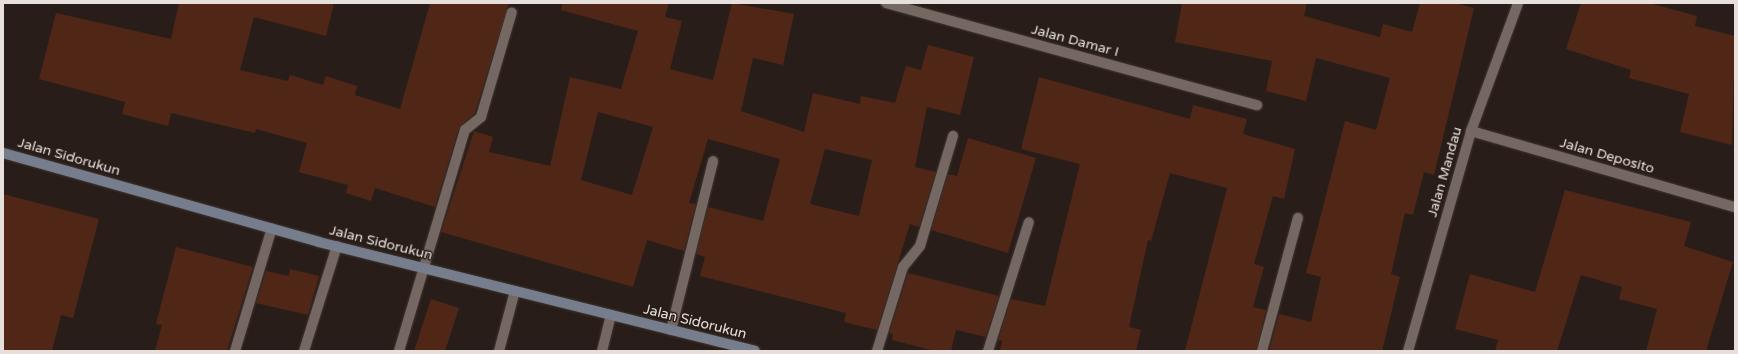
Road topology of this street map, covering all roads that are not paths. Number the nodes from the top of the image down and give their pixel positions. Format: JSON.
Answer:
{"nodes":[{"id":1,"x":886,"y":3,"type":"edge"},
{"id":2,"x":1518,"y":3,"type":"edge"},
{"id":3,"x":512,"y":12,"type":"dead end"},
{"id":4,"x":1257,"y":105,"type":"dead end"},
{"id":5,"x":1471,"y":131,"type":"junction"},
{"id":6,"x":953,"y":136,"type":"dead end"},
{"id":7,"x":3,"y":153,"type":"edge"},
{"id":8,"x":714,"y":161,"type":"dead end"},
{"id":9,"x":1735,"y":207,"type":"edge"},
{"id":10,"x":1298,"y":218,"type":"dead end"},
{"id":11,"x":1029,"y":222,"type":"dead end"},
{"id":12,"x":272,"y":228,"type":"junction"},
{"id":13,"x":337,"y":246,"type":"junction"},
{"id":14,"x":422,"y":268,"type":"junction"},
{"id":15,"x":515,"y":291,"type":"junction"},
{"id":16,"x":611,"y":315,"type":"junction"},
{"id":17,"x":671,"y":330,"type":"junction"},
{"id":18,"x":234,"y":351,"type":"edge"},
{"id":19,"x":304,"y":351,"type":"edge"},
{"id":20,"x":399,"y":351,"type":"edge"},
{"id":21,"x":499,"y":351,"type":"edge"},
{"id":22,"x":602,"y":351,"type":"edge"},
{"id":23,"x":755,"y":351,"type":"edge"},
{"id":24,"x":877,"y":351,"type":"edge"},
{"id":25,"x":988,"y":351,"type":"edge"},
{"id":26,"x":1262,"y":351,"type":"edge"},
{"id":27,"x":1408,"y":351,"type":"edge"}],
"edges":[{"from":1,"to":4,"type":"street","name":"Jalan Damar I"},
{"from":2,"to":5,"type":"street","name":"Jalan Mandau"},
{"from":3,"to":14,"type":"street"},
{"from":5,"to":9,"type":"street","name":"Jalan Deposito"},
{"from":5,"to":27,"type":"street","name":"Jalan Mandau"},
{"from":6,"to":24,"type":"street"},
{"from":7,"to":12,"type":"street","name":"Jalan Sidorukun"},
{"from":8,"to":17,"type":"street"},
{"from":10,"to":26,"type":"street"},
{"from":11,"to":25,"type":"street"},
{"from":12,"to":13,"type":"street","name":"Jalan Sidorukun"},
{"from":12,"to":18,"type":"street"},
{"from":13,"to":14,"type":"street","name":"Jalan Sidorukun"},
{"from":13,"to":19,"type":"street"},
{"from":14,"to":15,"type":"street","name":"Jalan Sidorukun"},
{"from":14,"to":20,"type":"street"},
{"from":15,"to":16,"type":"street","name":"Jalan Sidorukun"},
{"from":15,"to":21,"type":"street"},
{"from":16,"to":17,"type":"street","name":"Jalan Sidorukun"},
{"from":16,"to":22,"type":"street"},
{"from":17,"to":23,"type":"street","name":"Jalan Sidorukun"}]}
